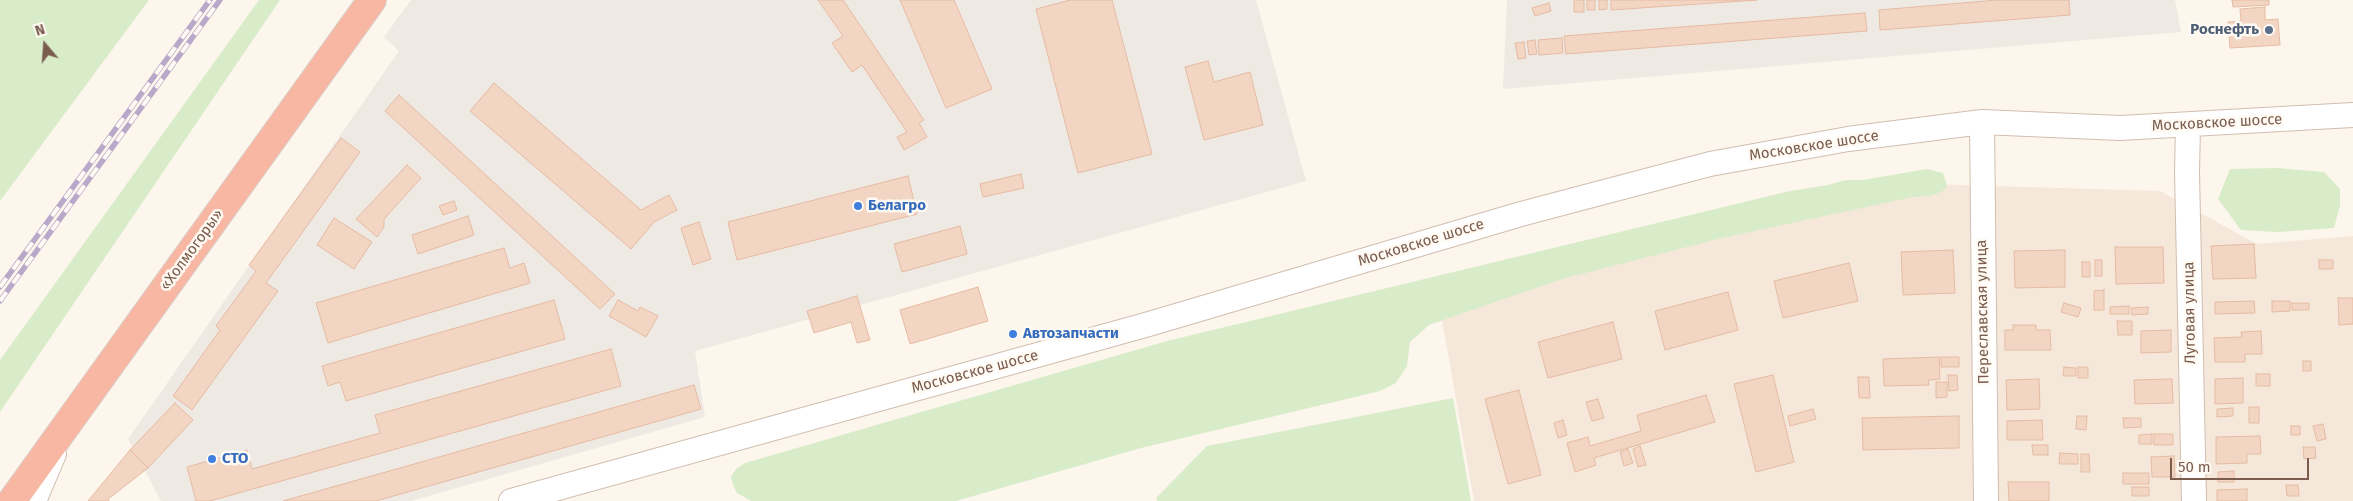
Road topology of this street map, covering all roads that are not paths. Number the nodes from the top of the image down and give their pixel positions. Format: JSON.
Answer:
{"nodes":[{"id":1,"x":372,"y":0,"type":"edge"},
{"id":2,"x":2353,"y":115,"type":"edge"},
{"id":3,"x":1982,"y":122,"type":"junction"},
{"id":4,"x":2188,"y":126,"type":"junction"},
{"id":5,"x":81,"y":405,"type":"junction"},
{"id":6,"x":12,"y":501,"type":"edge"},
{"id":7,"x":34,"y":501,"type":"edge"},
{"id":8,"x":511,"y":501,"type":"edge"},
{"id":9,"x":1986,"y":501,"type":"edge"},
{"id":10,"x":2194,"y":501,"type":"edge"}],
"edges":[{"from":1,"to":5,"type":"highway","name":"«Холмогоры»"},
{"from":2,"to":4,"type":"street","name":"Московское шоссе"},
{"from":3,"to":4,"type":"street","name":"Московское шоссе"},
{"from":3,"to":8,"type":"street","name":"Московское шоссе"},
{"from":3,"to":9,"type":"street","name":"Переславская улица"},
{"from":4,"to":10,"type":"street","name":"Луговая улица"},
{"from":5,"to":6,"type":"highway","name":"«Холмогоры»"},
{"from":5,"to":7,"type":"street"}]}
